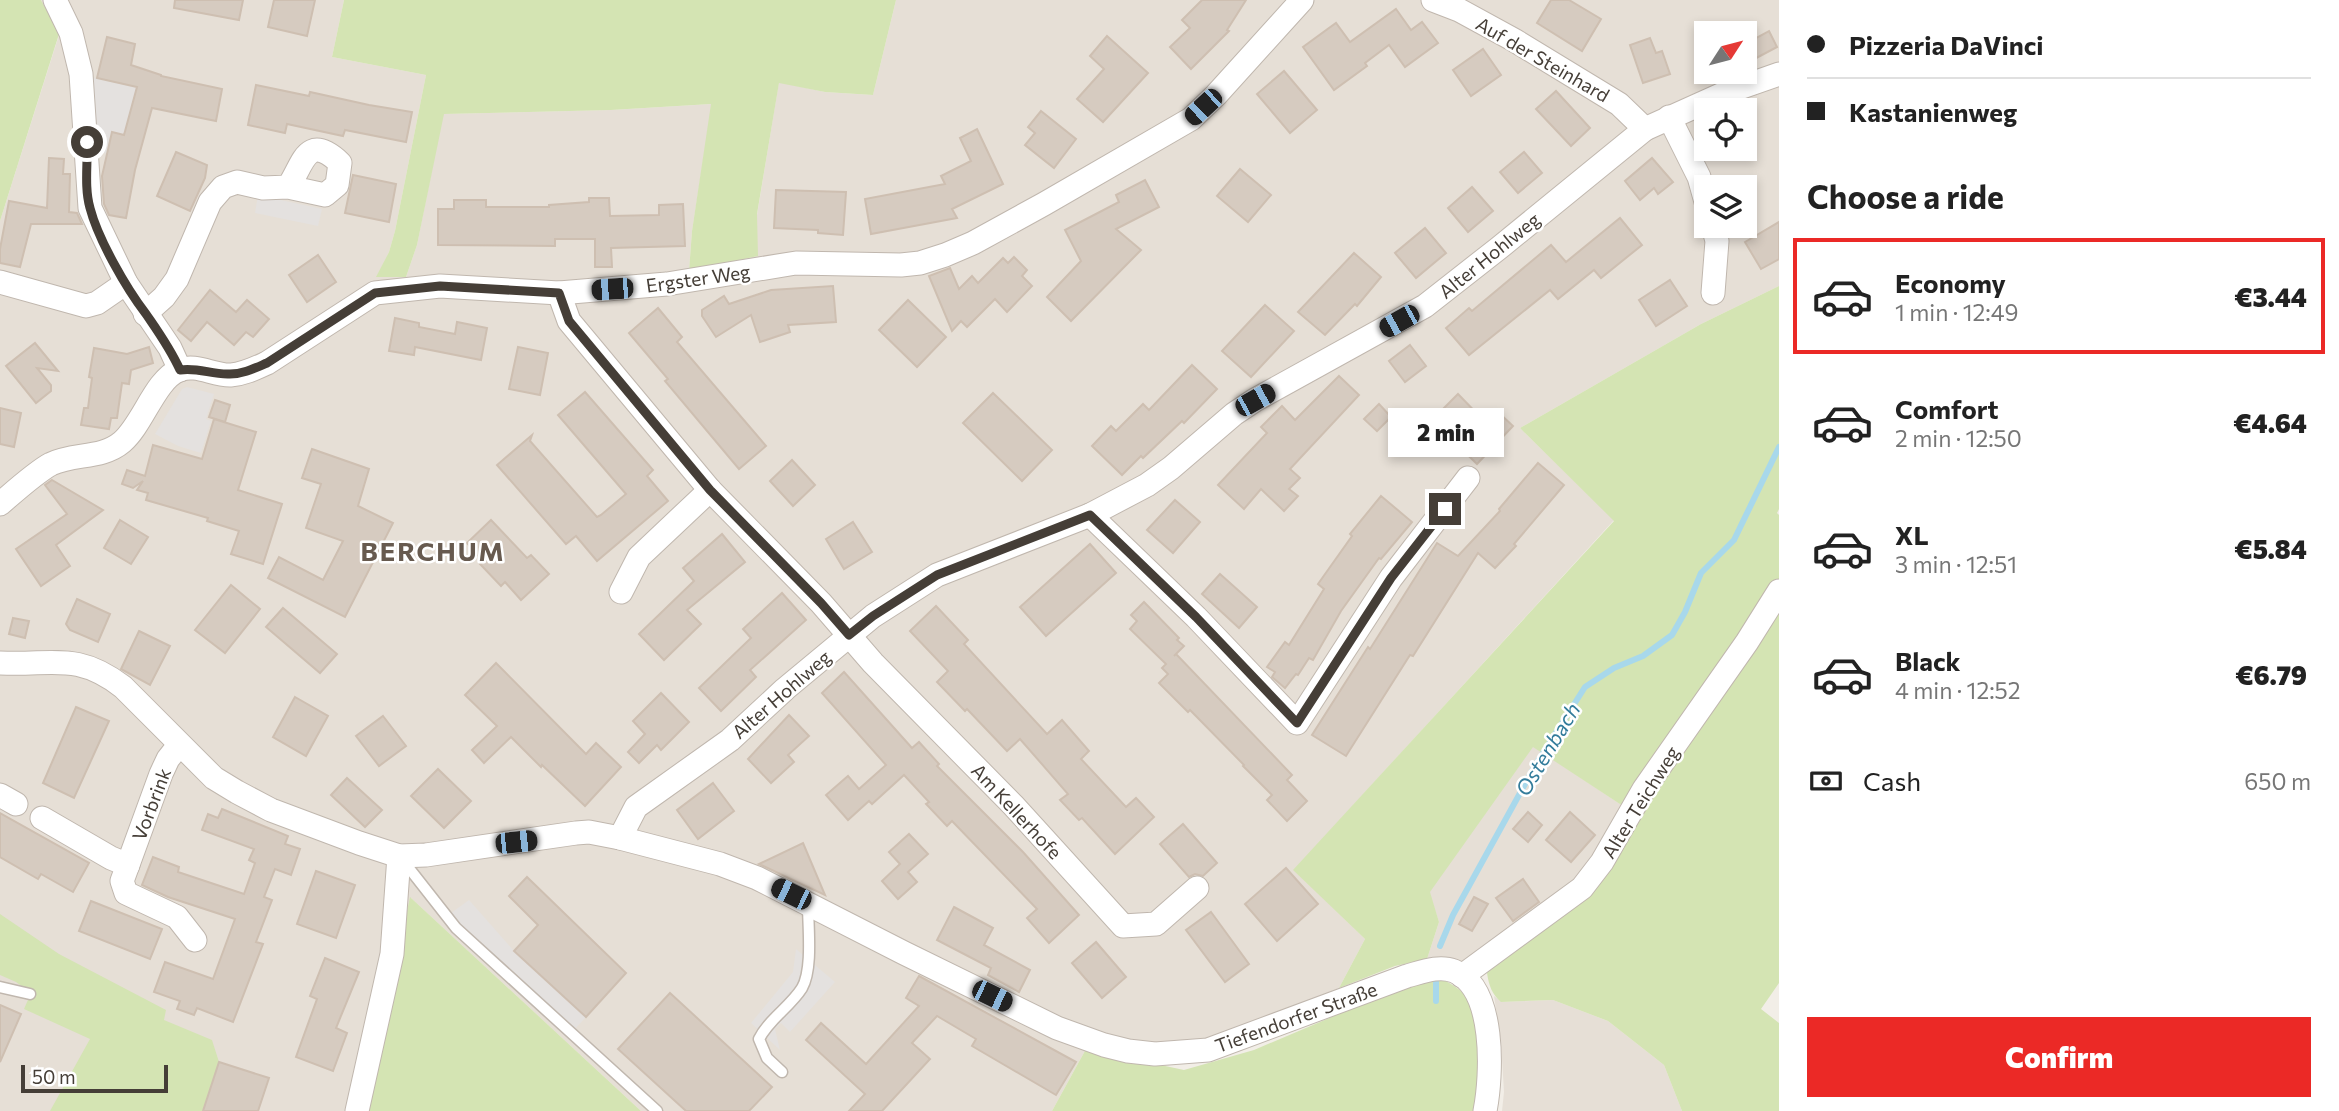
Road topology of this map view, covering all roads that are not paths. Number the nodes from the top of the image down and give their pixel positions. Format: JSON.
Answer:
{"nodes":[{"id":1,"x":55,"y":0,"type":"edge"},
{"id":2,"x":1302,"y":0,"type":"edge"},
{"id":3,"x":1433,"y":0,"type":"edge"},
{"id":4,"x":1779,"y":74,"type":"edge"},
{"id":5,"x":1669,"y":117,"type":"junction"},
{"id":6,"x":1645,"y":129,"type":"junction"},
{"id":7,"x":1698,"y":175,"type":"edge"},
{"id":8,"x":288,"y":187,"type":"dead end"},
{"id":9,"x":1716,"y":238,"type":"edge"},
{"id":10,"x":0,"y":282,"type":"edge"},
{"id":11,"x":126,"y":283,"type":"junction"},
{"id":12,"x":559,"y":293,"type":"junction"},
{"id":13,"x":1713,"y":293,"type":"dead end"},
{"id":14,"x":145,"y":314,"type":"junction"},
{"id":15,"x":180,"y":370,"type":"junction"},
{"id":16,"x":1468,"y":478,"type":"dead end"},
{"id":17,"x":710,"y":490,"type":"junction"},
{"id":18,"x":0,"y":503,"type":"edge"},
{"id":19,"x":1090,"y":515,"type":"junction"},
{"id":20,"x":1779,"y":591,"type":"edge"},
{"id":21,"x":621,"y":592,"type":"dead end"},
{"id":22,"x":849,"y":635,"type":"junction"},
{"id":23,"x":0,"y":663,"type":"edge"},
{"id":24,"x":179,"y":745,"type":"junction"},
{"id":25,"x":42,"y":818,"type":"dead end"},
{"id":26,"x":620,"y":838,"type":"junction"},
{"id":27,"x":399,"y":856,"type":"junction"},
{"id":28,"x":128,"y":865,"type":"junction"},
{"id":29,"x":1197,"y":888,"type":"dead end"},
{"id":30,"x":808,"y":903,"type":"junction"},
{"id":31,"x":195,"y":940,"type":"dead end"},
{"id":32,"x":1462,"y":975,"type":"junction"},
{"id":33,"x":0,"y":987,"type":"edge"},
{"id":34,"x":30,"y":994,"type":"dead end"},
{"id":35,"x":782,"y":1072,"type":"dead end"},
{"id":36,"x":357,"y":1111,"type":"edge"},
{"id":37,"x":657,"y":1111,"type":"edge"},
{"id":38,"x":1485,"y":1111,"type":"edge"}],
"edges":[{"from":1,"to":11,"type":"street"},
{"from":2,"to":12,"type":"street","name":"Ergster Weg"},
{"from":3,"to":6,"type":"street","name":"Auf der Steinhard"},
{"from":4,"to":5,"type":"street","name":"Alter Hohlweg"},
{"from":5,"to":6,"type":"street","name":"Alter Hohlweg"},
{"from":5,"to":7,"type":"street"},
{"from":6,"to":19,"type":"street","name":"Alter Hohlweg"},
{"from":8,"to":14,"type":"street"},
{"from":9,"to":13,"type":"street"},
{"from":10,"to":11,"type":"street"},
{"from":11,"to":14,"type":"street"},
{"from":12,"to":15,"type":"street","name":"Ergster Weg"},
{"from":12,"to":17,"type":"street"},
{"from":14,"to":15,"type":"street"},
{"from":15,"to":18,"type":"street"},
{"from":16,"to":19,"type":"street"},
{"from":17,"to":21,"type":"street"},
{"from":17,"to":22,"type":"street"},
{"from":19,"to":22,"type":"street","name":"Alter Hohlweg"},
{"from":20,"to":32,"type":"street","name":"Alter Teichweg"},
{"from":22,"to":26,"type":"street","name":"Alter Hohlweg"},
{"from":22,"to":29,"type":"street","name":"Am Kellerhofe"},
{"from":23,"to":24,"type":"street","name":"Tiefendorfer Straße"},
{"from":24,"to":27,"type":"street","name":"Tiefendorfer Straße"},
{"from":24,"to":28,"type":"street","name":"Vorbrink"},
{"from":25,"to":28,"type":"street","name":"Vorbrink"},
{"from":26,"to":27,"type":"street","name":"Tiefendorfer Straße"},
{"from":26,"to":30,"type":"street","name":"Tiefendorfer Straße"},
{"from":27,"to":36,"type":"street"},
{"from":27,"to":37,"type":"lane"},
{"from":28,"to":31,"type":"street","name":"Vorbrink"},
{"from":30,"to":32,"type":"street","name":"Tiefendorfer Straße"},
{"from":30,"to":35,"type":"lane"},
{"from":32,"to":38,"type":"street"},
{"from":33,"to":34,"type":"lane"}]}
